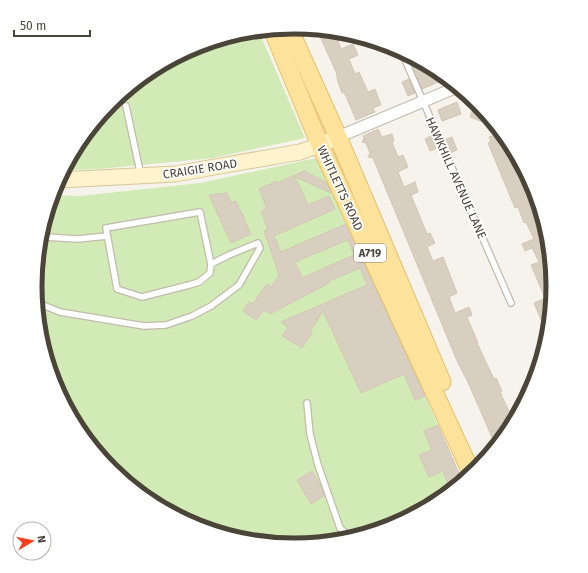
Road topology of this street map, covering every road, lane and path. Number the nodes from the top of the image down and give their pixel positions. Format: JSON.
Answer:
{"nodes":[{"id":1,"x":292,"y":34,"type":"edge"},
{"id":2,"x":275,"y":35,"type":"edge"},
{"id":3,"x":405,"y":59,"type":"edge"},
{"id":4,"x":452,"y":89,"type":"edge"},
{"id":5,"x":423,"y":102,"type":"junction"},
{"id":6,"x":126,"y":106,"type":"dead end"},
{"id":7,"x":338,"y":137,"type":"junction"},
{"id":8,"x":320,"y":145,"type":"junction"},
{"id":9,"x":141,"y":176,"type":"junction"},
{"id":10,"x":66,"y":180,"type":"edge"},
{"id":11,"x":107,"y":236,"type":"junction"},
{"id":12,"x":46,"y":237,"type":"edge"},
{"id":13,"x":211,"y":264,"type":"junction"},
{"id":14,"x":511,"y":303,"type":"dead end"},
{"id":15,"x":42,"y":305,"type":"edge"},
{"id":16,"x":307,"y":403,"type":"dead end"},
{"id":17,"x":476,"y":461,"type":"edge"},
{"id":18,"x":469,"y":468,"type":"edge"},
{"id":19,"x":346,"y":533,"type":"edge"}],
"edges":[{"from":1,"to":7,"type":"main road","name":"WHITLETTS ROAD","number":"A719"},
{"from":2,"to":8,"type":"main road","name":"WHITLETTS ROAD","number":"A719"},
{"from":3,"to":5,"type":"lane","name":"HAWKHILL AVENUE LANE"},
{"from":4,"to":5,"type":"street"},
{"from":5,"to":7,"type":"street"},
{"from":5,"to":14,"type":"lane","name":"HAWKHILL AVENUE LANE"},
{"from":6,"to":9,"type":"lane"},
{"from":7,"to":8,"type":"main road","name":"CRAIGIE ROAD"},
{"from":7,"to":17,"type":"main road","name":"WHITLETTS ROAD","number":"A719"},
{"from":8,"to":9,"type":"main road","name":"CRAIGIE ROAD"},
{"from":8,"to":18,"type":"main road","name":"WHITLETTS ROAD","number":"A719"},
{"from":9,"to":10,"type":"main road","name":"CRAIGIE ROAD"},
{"from":11,"to":12,"type":"lane"},
{"from":11,"to":13,"type":"lane"},
{"from":11,"to":13,"type":"lane"},
{"from":13,"to":15,"type":"lane"},
{"from":16,"to":19,"type":"lane"}]}
